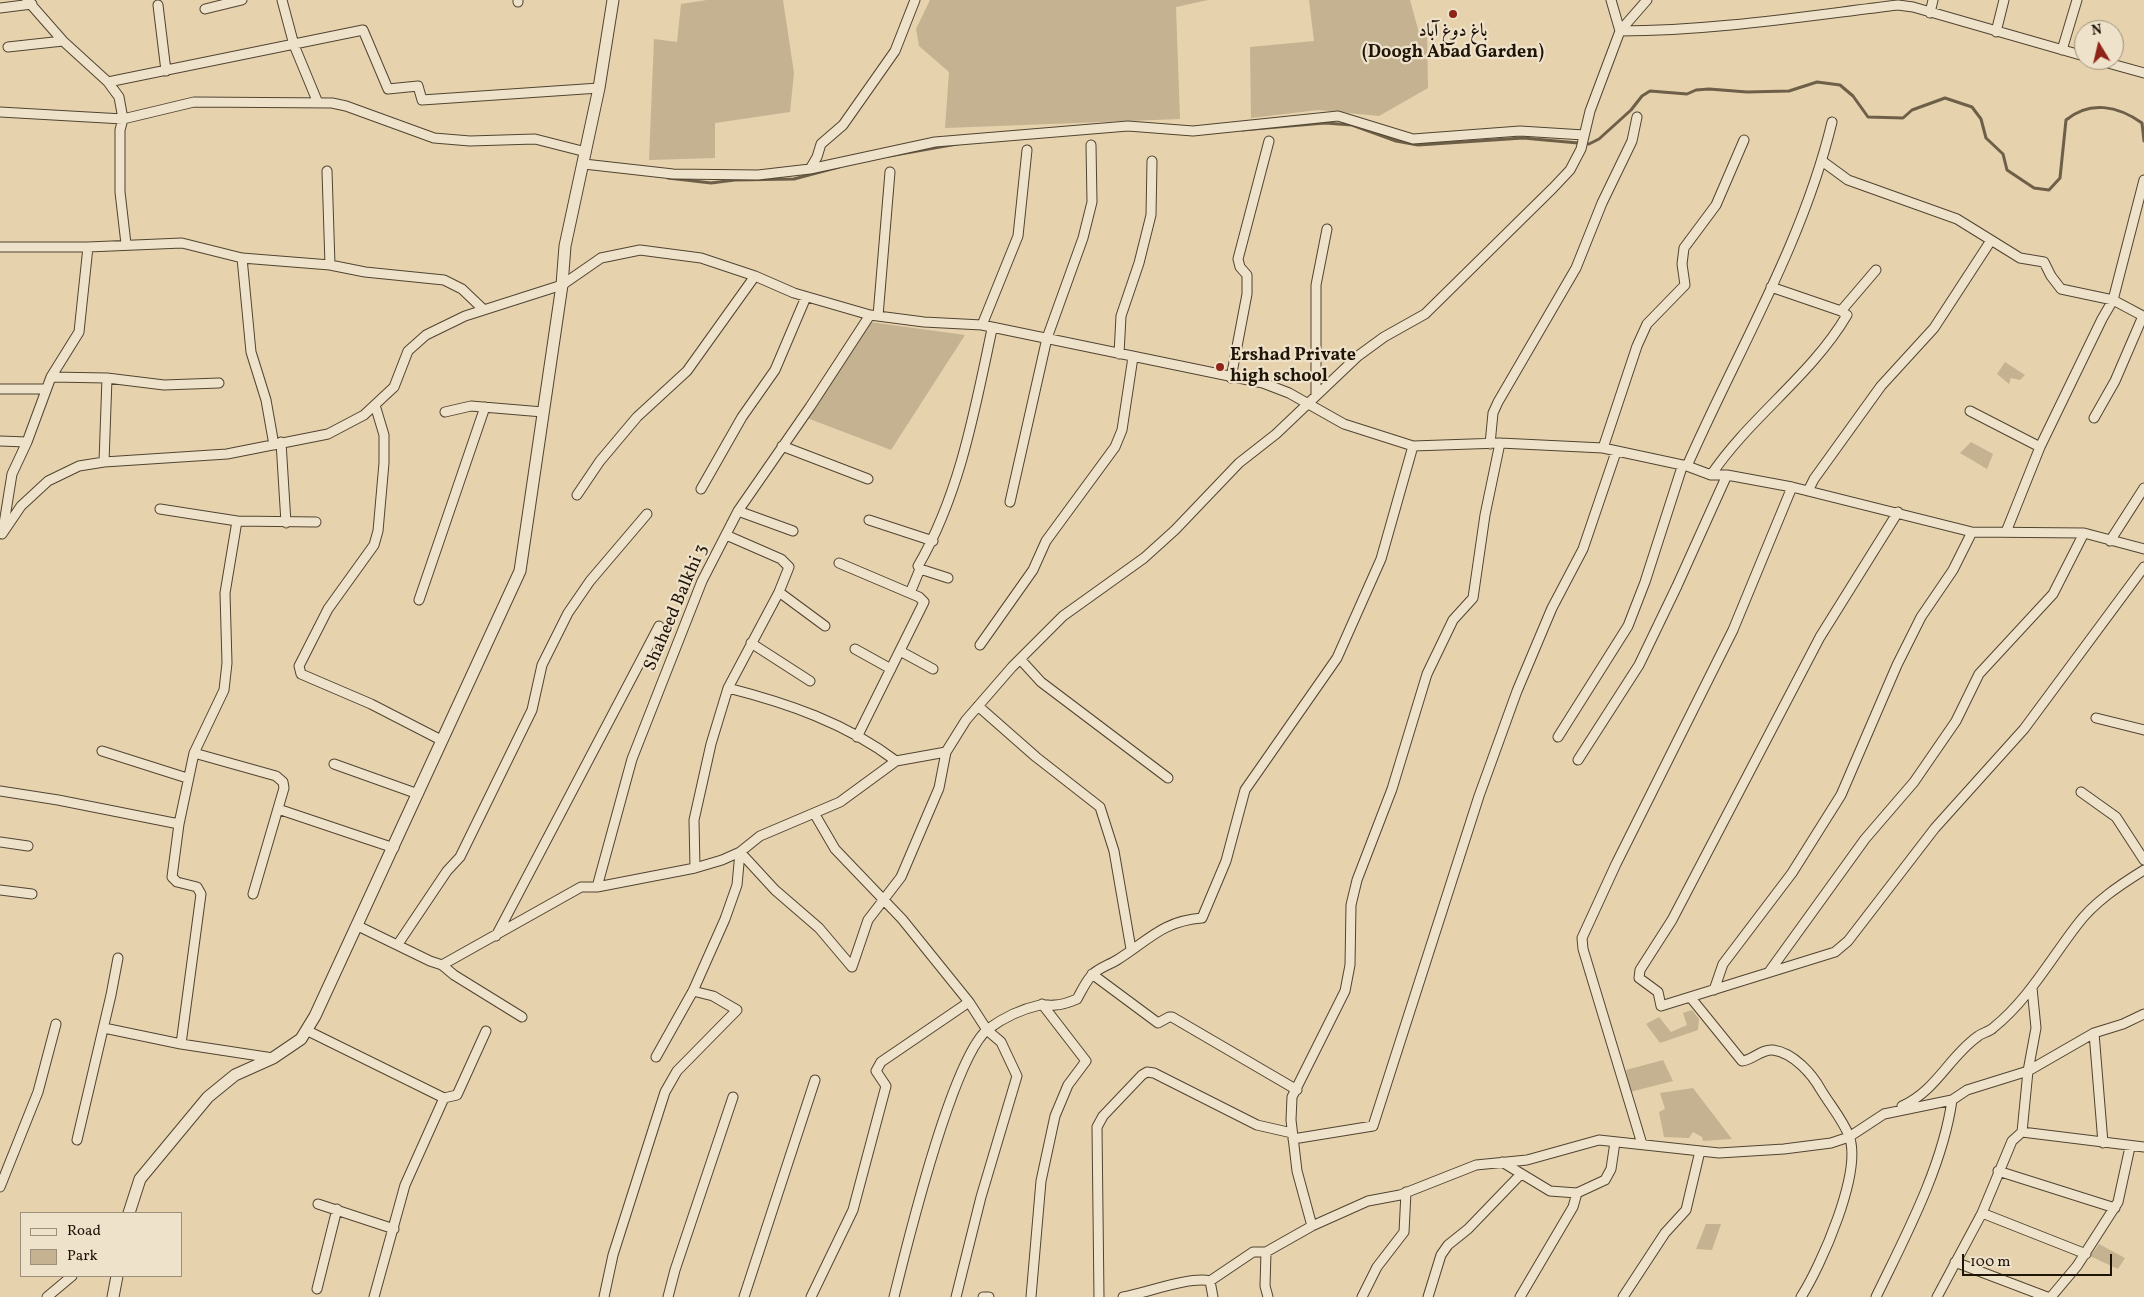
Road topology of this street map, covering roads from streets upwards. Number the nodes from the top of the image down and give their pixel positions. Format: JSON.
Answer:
{"nodes":[{"id":1,"x":242,"y":0,"type":"edge"},
{"id":2,"x":282,"y":0,"type":"edge"},
{"id":3,"x":613,"y":0,"type":"edge"},
{"id":4,"x":915,"y":0,"type":"edge"},
{"id":5,"x":1611,"y":0,"type":"edge"},
{"id":6,"x":1647,"y":0,"type":"edge"},
{"id":7,"x":1933,"y":0,"type":"edge"},
{"id":8,"x":2004,"y":0,"type":"edge"},
{"id":9,"x":2077,"y":0,"type":"edge"},
{"id":10,"x":29,"y":2,"type":"edge"},
{"id":11,"x":1871,"y":4,"type":"edge"},
{"id":12,"x":158,"y":5,"type":"dead end"},
{"id":13,"x":0,"y":8,"type":"edge"},
{"id":14,"x":205,"y":9,"type":"dead end"},
{"id":15,"x":1930,"y":13,"type":"junction"},
{"id":16,"x":1620,"y":31,"type":"junction"},
{"id":17,"x":1996,"y":32,"type":"junction"},
{"id":18,"x":62,"y":41,"type":"junction"},
{"id":19,"x":294,"y":45,"type":"junction"},
{"id":20,"x":8,"y":47,"type":"dead end"},
{"id":21,"x":2062,"y":50,"type":"junction"},
{"id":22,"x":2074,"y":53,"type":"edge"},
{"id":23,"x":2124,"y":67,"type":"edge"},
{"id":24,"x":166,"y":71,"type":"junction"},
{"id":25,"x":2144,"y":73,"type":"edge"},
{"id":26,"x":108,"y":82,"type":"junction"},
{"id":27,"x":599,"y":88,"type":"junction"},
{"id":28,"x":318,"y":103,"type":"junction"},
{"id":29,"x":0,"y":112,"type":"edge"},
{"id":30,"x":1637,"y":117,"type":"dead end"},
{"id":31,"x":123,"y":119,"type":"junction"},
{"id":32,"x":1832,"y":122,"type":"dead end"},
{"id":33,"x":1583,"y":137,"type":"junction"},
{"id":34,"x":1744,"y":140,"type":"dead end"},
{"id":35,"x":1269,"y":141,"type":"dead end"},
{"id":36,"x":1091,"y":145,"type":"dead end"},
{"id":37,"x":1027,"y":150,"type":"dead end"},
{"id":38,"x":586,"y":152,"type":"junction"},
{"id":39,"x":1152,"y":161,"type":"dead end"},
{"id":40,"x":1822,"y":161,"type":"junction"},
{"id":41,"x":584,"y":164,"type":"junction"},
{"id":42,"x":810,"y":168,"type":"junction"},
{"id":43,"x":327,"y":171,"type":"dead end"},
{"id":44,"x":890,"y":172,"type":"dead end"},
{"id":45,"x":2144,"y":180,"type":"edge"},
{"id":46,"x":1327,"y":229,"type":"dead end"},
{"id":47,"x":1990,"y":242,"type":"junction"},
{"id":48,"x":126,"y":244,"type":"junction"},
{"id":49,"x":0,"y":247,"type":"edge"},
{"id":50,"x":88,"y":247,"type":"junction"},
{"id":51,"x":242,"y":258,"type":"junction"},
{"id":52,"x":330,"y":265,"type":"junction"},
{"id":53,"x":1876,"y":270,"type":"dead end"},
{"id":54,"x":755,"y":276,"type":"junction"},
{"id":55,"x":562,"y":285,"type":"junction"},
{"id":56,"x":1771,"y":286,"type":"junction"},
{"id":57,"x":806,"y":297,"type":"junction"},
{"id":58,"x":2113,"y":300,"type":"junction"},
{"id":59,"x":484,"y":310,"type":"junction"},
{"id":60,"x":1841,"y":311,"type":"junction"},
{"id":61,"x":874,"y":315,"type":"junction"},
{"id":62,"x":2143,"y":315,"type":"edge"},
{"id":63,"x":982,"y":325,"type":"junction"},
{"id":64,"x":992,"y":329,"type":"junction"},
{"id":65,"x":1048,"y":338,"type":"junction"},
{"id":66,"x":1119,"y":354,"type":"junction"},
{"id":67,"x":1133,"y":357,"type":"junction"},
{"id":68,"x":51,"y":377,"type":"junction"},
{"id":69,"x":107,"y":378,"type":"junction"},
{"id":70,"x":1231,"y":378,"type":"junction"},
{"id":71,"x":219,"y":384,"type":"dead end"},
{"id":72,"x":0,"y":389,"type":"edge"},
{"id":73,"x":46,"y":389,"type":"junction"},
{"id":74,"x":1316,"y":394,"type":"junction"},
{"id":75,"x":1308,"y":403,"type":"junction"},
{"id":76,"x":375,"y":405,"type":"junction"},
{"id":77,"x":485,"y":407,"type":"junction"},
{"id":78,"x":1970,"y":411,"type":"dead end"},
{"id":79,"x":445,"y":412,"type":"dead end"},
{"id":80,"x":543,"y":412,"type":"junction"},
{"id":81,"x":2094,"y":418,"type":"dead end"},
{"id":82,"x":0,"y":441,"type":"edge"},
{"id":83,"x":28,"y":442,"type":"junction"},
{"id":84,"x":278,"y":444,"type":"junction"},
{"id":85,"x":1495,"y":444,"type":"junction"},
{"id":86,"x":782,"y":446,"type":"junction"},
{"id":87,"x":1413,"y":446,"type":"junction"},
{"id":88,"x":2040,"y":447,"type":"junction"},
{"id":89,"x":1603,"y":448,"type":"junction"},
{"id":90,"x":1616,"y":452,"type":"junction"},
{"id":91,"x":104,"y":462,"type":"junction"},
{"id":92,"x":1684,"y":466,"type":"junction"},
{"id":93,"x":1711,"y":475,"type":"junction"},
{"id":94,"x":1727,"y":475,"type":"junction"},
{"id":95,"x":868,"y":479,"type":"dead end"},
{"id":96,"x":1792,"y":487,"type":"junction"},
{"id":97,"x":2144,"y":488,"type":"edge"},
{"id":98,"x":700,"y":489,"type":"dead end"},
{"id":99,"x":1808,"y":491,"type":"junction"},
{"id":100,"x":576,"y":495,"type":"dead end"},
{"id":101,"x":1010,"y":502,"type":"dead end"},
{"id":102,"x":160,"y":508,"type":"dead end"},
{"id":103,"x":738,"y":511,"type":"junction"},
{"id":104,"x":1898,"y":512,"type":"junction"},
{"id":105,"x":647,"y":514,"type":"dead end"},
{"id":106,"x":868,"y":520,"type":"dead end"},
{"id":107,"x":237,"y":522,"type":"junction"},
{"id":108,"x":316,"y":522,"type":"dead end"},
{"id":109,"x":286,"y":523,"type":"junction"},
{"id":110,"x":793,"y":531,"type":"dead end"},
{"id":111,"x":1972,"y":532,"type":"junction"},
{"id":112,"x":2006,"y":532,"type":"junction"},
{"id":113,"x":2084,"y":533,"type":"junction"},
{"id":114,"x":726,"y":535,"type":"junction"},
{"id":115,"x":1,"y":537,"type":"edge"},
{"id":116,"x":933,"y":541,"type":"junction"},
{"id":117,"x":2110,"y":542,"type":"junction"},
{"id":118,"x":2144,"y":549,"type":"edge"},
{"id":119,"x":839,"y":563,"type":"dead end"},
{"id":120,"x":2144,"y":567,"type":"edge"},
{"id":121,"x":920,"y":569,"type":"junction"},
{"id":122,"x":948,"y":578,"type":"dead end"},
{"id":123,"x":779,"y":592,"type":"junction"},
{"id":124,"x":910,"y":593,"type":"junction"},
{"id":125,"x":419,"y":600,"type":"dead end"},
{"id":126,"x":659,"y":626,"type":"dead end"},
{"id":127,"x":825,"y":626,"type":"dead end"},
{"id":128,"x":751,"y":643,"type":"junction"},
{"id":129,"x":980,"y":645,"type":"dead end"},
{"id":130,"x":855,"y":649,"type":"dead end"},
{"id":131,"x":900,"y":651,"type":"junction"},
{"id":132,"x":1020,"y":659,"type":"junction"},
{"id":133,"x":891,"y":669,"type":"junction"},
{"id":134,"x":933,"y":669,"type":"dead end"},
{"id":135,"x":810,"y":681,"type":"dead end"},
{"id":136,"x":728,"y":688,"type":"junction"},
{"id":137,"x":978,"y":706,"type":"junction"},
{"id":138,"x":2096,"y":718,"type":"dead end"},
{"id":139,"x":2144,"y":730,"type":"edge"},
{"id":140,"x":857,"y":736,"type":"junction"},
{"id":141,"x":1558,"y":737,"type":"dead end"},
{"id":142,"x":441,"y":740,"type":"junction"},
{"id":143,"x":102,"y":751,"type":"dead end"},
{"id":144,"x":946,"y":752,"type":"junction"},
{"id":145,"x":194,"y":753,"type":"junction"},
{"id":146,"x":1578,"y":760,"type":"dead end"},
{"id":147,"x":896,"y":761,"type":"junction"},
{"id":148,"x":334,"y":764,"type":"dead end"},
{"id":149,"x":188,"y":778,"type":"junction"},
{"id":150,"x":1168,"y":778,"type":"dead end"},
{"id":151,"x":0,"y":791,"type":"edge"},
{"id":152,"x":2081,"y":792,"type":"dead end"},
{"id":153,"x":418,"y":794,"type":"junction"},
{"id":154,"x":278,"y":808,"type":"junction"},
{"id":155,"x":814,"y":812,"type":"junction"},
{"id":156,"x":179,"y":824,"type":"junction"},
{"id":157,"x":0,"y":842,"type":"edge"},
{"id":158,"x":28,"y":846,"type":"dead end"},
{"id":159,"x":394,"y":848,"type":"junction"},
{"id":160,"x":740,"y":852,"type":"junction"},
{"id":161,"x":2144,"y":860,"type":"edge"},
{"id":162,"x":695,"y":868,"type":"junction"},
{"id":163,"x":2144,"y":870,"type":"edge"},
{"id":164,"x":597,"y":887,"type":"junction"},
{"id":165,"x":0,"y":890,"type":"edge"},
{"id":166,"x":32,"y":894,"type":"dead end"},
{"id":167,"x":253,"y":894,"type":"dead end"},
{"id":168,"x":883,"y":899,"type":"junction"},
{"id":169,"x":358,"y":926,"type":"junction"},
{"id":170,"x":496,"y":936,"type":"junction"},
{"id":171,"x":398,"y":944,"type":"junction"},
{"id":172,"x":1132,"y":949,"type":"junction"},
{"id":173,"x":118,"y":958,"type":"dead end"},
{"id":174,"x":442,"y":965,"type":"junction"},
{"id":175,"x":1769,"y":972,"type":"junction"},
{"id":176,"x":1092,"y":974,"type":"junction"},
{"id":177,"x":2032,"y":988,"type":"junction"},
{"id":178,"x":1714,"y":990,"type":"junction"},
{"id":179,"x":693,"y":991,"type":"junction"},
{"id":180,"x":1691,"y":998,"type":"junction"},
{"id":181,"x":969,"y":1002,"type":"junction"},
{"id":182,"x":1042,"y":1004,"type":"junction"},
{"id":183,"x":2144,"y":1014,"type":"edge"},
{"id":184,"x":522,"y":1017,"type":"dead end"},
{"id":185,"x":56,"y":1024,"type":"dead end"},
{"id":186,"x":104,"y":1028,"type":"junction"},
{"id":187,"x":306,"y":1030,"type":"junction"},
{"id":188,"x":987,"y":1030,"type":"junction"},
{"id":189,"x":486,"y":1031,"type":"dead end"},
{"id":190,"x":2094,"y":1033,"type":"junction"},
{"id":191,"x":181,"y":1044,"type":"junction"},
{"id":192,"x":656,"y":1057,"type":"dead end"},
{"id":193,"x":273,"y":1058,"type":"junction"},
{"id":194,"x":2028,"y":1071,"type":"junction"},
{"id":195,"x":815,"y":1080,"type":"dead end"},
{"id":196,"x":1298,"y":1090,"type":"junction"},
{"id":197,"x":734,"y":1097,"type":"dead end"},
{"id":198,"x":444,"y":1098,"type":"junction"},
{"id":199,"x":1952,"y":1100,"type":"junction"},
{"id":200,"x":1884,"y":1114,"type":"junction"},
{"id":201,"x":2022,"y":1132,"type":"junction"},
{"id":202,"x":1292,"y":1136,"type":"junction"},
{"id":203,"x":1849,"y":1137,"type":"junction"},
{"id":204,"x":77,"y":1140,"type":"dead end"},
{"id":205,"x":1615,"y":1142,"type":"junction"},
{"id":206,"x":2103,"y":1143,"type":"junction"},
{"id":207,"x":1642,"y":1144,"type":"junction"},
{"id":208,"x":2130,"y":1147,"type":"junction"},
{"id":209,"x":2144,"y":1147,"type":"edge"},
{"id":210,"x":1700,"y":1150,"type":"junction"},
{"id":211,"x":1502,"y":1162,"type":"junction"},
{"id":212,"x":1998,"y":1172,"type":"junction"},
{"id":213,"x":1521,"y":1174,"type":"junction"},
{"id":214,"x":0,"y":1187,"type":"edge"},
{"id":215,"x":1406,"y":1192,"type":"junction"},
{"id":216,"x":1577,"y":1193,"type":"junction"},
{"id":217,"x":318,"y":1204,"type":"dead end"},
{"id":218,"x":2115,"y":1208,"type":"junction"},
{"id":219,"x":337,"y":1209,"type":"junction"},
{"id":220,"x":129,"y":1212,"type":"edge"},
{"id":221,"x":1982,"y":1213,"type":"junction"},
{"id":222,"x":1312,"y":1226,"type":"junction"},
{"id":223,"x":394,"y":1230,"type":"junction"},
{"id":224,"x":1266,"y":1252,"type":"junction"},
{"id":225,"x":2086,"y":1254,"type":"junction"},
{"id":226,"x":1955,"y":1262,"type":"junction"},
{"id":227,"x":71,"y":1277,"type":"edge"},
{"id":228,"x":117,"y":1277,"type":"edge"},
{"id":229,"x":1210,"y":1281,"type":"junction"},
{"id":230,"x":317,"y":1289,"type":"dead end"},
{"id":231,"x":1145,"y":1295,"type":"edge"},
{"id":232,"x":47,"y":1297,"type":"edge"},
{"id":233,"x":113,"y":1297,"type":"edge"},
{"id":234,"x":374,"y":1297,"type":"edge"},
{"id":235,"x":604,"y":1297,"type":"edge"},
{"id":236,"x":668,"y":1297,"type":"edge"},
{"id":237,"x":744,"y":1297,"type":"edge"},
{"id":238,"x":811,"y":1297,"type":"edge"},
{"id":239,"x":894,"y":1297,"type":"edge"},
{"id":240,"x":956,"y":1297,"type":"edge"},
{"id":241,"x":982,"y":1297,"type":"edge"},
{"id":242,"x":989,"y":1297,"type":"edge"},
{"id":243,"x":1031,"y":1297,"type":"edge"},
{"id":244,"x":1099,"y":1297,"type":"edge"},
{"id":245,"x":1123,"y":1297,"type":"edge"},
{"id":246,"x":1213,"y":1297,"type":"edge"},
{"id":247,"x":1268,"y":1297,"type":"edge"},
{"id":248,"x":1362,"y":1297,"type":"edge"},
{"id":249,"x":1428,"y":1297,"type":"edge"},
{"id":250,"x":1520,"y":1297,"type":"edge"},
{"id":251,"x":1623,"y":1297,"type":"edge"},
{"id":252,"x":1801,"y":1297,"type":"edge"},
{"id":253,"x":1876,"y":1297,"type":"edge"},
{"id":254,"x":1937,"y":1297,"type":"edge"},
{"id":255,"x":2049,"y":1297,"type":"edge"}],
"edges":[{"from":1,"to":14,"type":"street"},
{"from":2,"to":19,"type":"street"},
{"from":3,"to":27,"type":"street"},
{"from":4,"to":42,"type":"street"},
{"from":5,"to":16,"type":"street"},
{"from":6,"to":16,"type":"street"},
{"from":7,"to":15,"type":"street"},
{"from":8,"to":17,"type":"street"},
{"from":9,"to":21,"type":"street"},
{"from":10,"to":13,"type":"street"},
{"from":10,"to":18,"type":"street"},
{"from":11,"to":15,"type":"street"},
{"from":11,"to":16,"type":"street"},
{"from":12,"to":24,"type":"street"},
{"from":15,"to":17,"type":"street"},
{"from":16,"to":33,"type":"street"},
{"from":17,"to":21,"type":"street"},
{"from":18,"to":20,"type":"street"},
{"from":18,"to":26,"type":"street"},
{"from":19,"to":24,"type":"street"},
{"from":19,"to":27,"type":"street"},
{"from":19,"to":28,"type":"street"},
{"from":21,"to":22,"type":"street"},
{"from":23,"to":25,"type":"street"},
{"from":24,"to":26,"type":"street"},
{"from":26,"to":31,"type":"street"},
{"from":27,"to":38,"type":"street"},
{"from":28,"to":31,"type":"street"},
{"from":28,"to":38,"type":"street"},
{"from":29,"to":31,"type":"street"},
{"from":30,"to":85,"type":"street"},
{"from":31,"to":48,"type":"street"},
{"from":32,"to":40,"type":"street"},
{"from":33,"to":42,"type":"street"},
{"from":33,"to":74,"type":"street"},
{"from":34,"to":89,"type":"street"},
{"from":35,"to":70,"type":"street"},
{"from":36,"to":65,"type":"street"},
{"from":37,"to":63,"type":"street"},
{"from":38,"to":41,"type":"street"},
{"from":39,"to":66,"type":"street"},
{"from":40,"to":47,"type":"street"},
{"from":40,"to":56,"type":"street"},
{"from":41,"to":42,"type":"street"},
{"from":41,"to":55,"type":"street"},
{"from":43,"to":52,"type":"street"},
{"from":44,"to":61,"type":"street"},
{"from":45,"to":58,"type":"street"},
{"from":46,"to":74,"type":"street"},
{"from":47,"to":58,"type":"street"},
{"from":47,"to":99,"type":"street"},
{"from":48,"to":50,"type":"street"},
{"from":48,"to":51,"type":"street"},
{"from":49,"to":50,"type":"street"},
{"from":50,"to":68,"type":"street"},
{"from":51,"to":52,"type":"street"},
{"from":51,"to":84,"type":"street"},
{"from":52,"to":59,"type":"street"},
{"from":53,"to":60,"type":"street"},
{"from":54,"to":55,"type":"street"},
{"from":54,"to":57,"type":"street"},
{"from":54,"to":100,"type":"street"},
{"from":55,"to":59,"type":"street"},
{"from":55,"to":80,"type":"street"},
{"from":56,"to":60,"type":"street"},
{"from":56,"to":92,"type":"street"},
{"from":57,"to":61,"type":"street"},
{"from":57,"to":98,"type":"street"},
{"from":58,"to":62,"type":"street"},
{"from":58,"to":88,"type":"street"},
{"from":59,"to":76,"type":"street"},
{"from":60,"to":93,"type":"street"},
{"from":61,"to":63,"type":"street"},
{"from":61,"to":86,"type":"street","name":"Shaheed Balkhi 3"},
{"from":62,"to":81,"type":"street"},
{"from":63,"to":64,"type":"street"},
{"from":64,"to":65,"type":"street"},
{"from":64,"to":116,"type":"street"},
{"from":65,"to":66,"type":"street"},
{"from":65,"to":101,"type":"street"},
{"from":66,"to":67,"type":"street"},
{"from":67,"to":70,"type":"street"},
{"from":67,"to":129,"type":"street"},
{"from":68,"to":69,"type":"street"},
{"from":68,"to":73,"type":"street"},
{"from":69,"to":71,"type":"street"},
{"from":69,"to":91,"type":"street"},
{"from":70,"to":75,"type":"street"},
{"from":72,"to":73,"type":"street"},
{"from":73,"to":83,"type":"street"},
{"from":74,"to":75,"type":"street"},
{"from":75,"to":87,"type":"street"},
{"from":75,"to":132,"type":"street"},
{"from":76,"to":84,"type":"street"},
{"from":76,"to":142,"type":"street"},
{"from":77,"to":79,"type":"street"},
{"from":77,"to":80,"type":"street"},
{"from":77,"to":125,"type":"street"},
{"from":78,"to":88,"type":"street"},
{"from":80,"to":142,"type":"street"},
{"from":82,"to":83,"type":"street"},
{"from":83,"to":115,"type":"street"},
{"from":84,"to":91,"type":"street"},
{"from":84,"to":109,"type":"street"},
{"from":85,"to":87,"type":"street"},
{"from":85,"to":89,"type":"street"},
{"from":85,"to":196,"type":"street"},
{"from":86,"to":95,"type":"street"},
{"from":86,"to":103,"type":"street","name":"Shaheed Balkhi 3"},
{"from":87,"to":172,"type":"street"},
{"from":88,"to":112,"type":"street"},
{"from":89,"to":90,"type":"street"},
{"from":90,"to":92,"type":"street"},
{"from":90,"to":202,"type":"street"},
{"from":91,"to":115,"type":"street"},
{"from":92,"to":93,"type":"street"},
{"from":92,"to":141,"type":"street"},
{"from":93,"to":94,"type":"street"},
{"from":94,"to":96,"type":"street"},
{"from":94,"to":146,"type":"street"},
{"from":96,"to":99,"type":"street"},
{"from":96,"to":207,"type":"street"},
{"from":97,"to":117,"type":"street"},
{"from":99,"to":104,"type":"street"},
{"from":102,"to":107,"type":"street"},
{"from":103,"to":110,"type":"street"},
{"from":103,"to":114,"type":"street","name":"Shaheed Balkhi 3"},
{"from":104,"to":111,"type":"street"},
{"from":104,"to":180,"type":"street"},
{"from":105,"to":171,"type":"street"},
{"from":106,"to":116,"type":"street"},
{"from":107,"to":109,"type":"street"},
{"from":107,"to":145,"type":"street"},
{"from":108,"to":109,"type":"street"},
{"from":111,"to":112,"type":"street"},
{"from":111,"to":178,"type":"street"},
{"from":112,"to":113,"type":"street"},
{"from":113,"to":117,"type":"street"},
{"from":113,"to":175,"type":"street"},
{"from":114,"to":123,"type":"street"},
{"from":114,"to":164,"type":"street","name":"Shaheed Balkhi 3"},
{"from":116,"to":121,"type":"street"},
{"from":117,"to":118,"type":"street"},
{"from":119,"to":124,"type":"street"},
{"from":120,"to":175,"type":"street"},
{"from":121,"to":122,"type":"street"},
{"from":121,"to":124,"type":"street"},
{"from":123,"to":127,"type":"street"},
{"from":123,"to":128,"type":"street"},
{"from":124,"to":131,"type":"street"},
{"from":126,"to":170,"type":"street"},
{"from":128,"to":135,"type":"street"},
{"from":128,"to":136,"type":"street"},
{"from":130,"to":133,"type":"street"},
{"from":131,"to":133,"type":"street"},
{"from":131,"to":134,"type":"street"},
{"from":132,"to":137,"type":"street"},
{"from":132,"to":150,"type":"street"},
{"from":133,"to":140,"type":"street"},
{"from":136,"to":140,"type":"street"},
{"from":136,"to":162,"type":"street"},
{"from":137,"to":144,"type":"street"},
{"from":137,"to":172,"type":"street"},
{"from":138,"to":139,"type":"street"},
{"from":140,"to":147,"type":"street"},
{"from":142,"to":153,"type":"street"},
{"from":143,"to":149,"type":"street"},
{"from":144,"to":147,"type":"street"},
{"from":144,"to":168,"type":"street"},
{"from":145,"to":149,"type":"street"},
{"from":145,"to":154,"type":"street"},
{"from":147,"to":155,"type":"street"},
{"from":148,"to":153,"type":"street"},
{"from":149,"to":156,"type":"street"},
{"from":151,"to":156,"type":"street"},
{"from":152,"to":161,"type":"street"},
{"from":153,"to":159,"type":"street"},
{"from":154,"to":159,"type":"street"},
{"from":154,"to":167,"type":"street"},
{"from":155,"to":160,"type":"street"},
{"from":155,"to":168,"type":"street"},
{"from":156,"to":191,"type":"street"},
{"from":157,"to":158,"type":"street"},
{"from":159,"to":169,"type":"street"},
{"from":160,"to":162,"type":"street"},
{"from":160,"to":168,"type":"street"},
{"from":160,"to":179,"type":"street"},
{"from":162,"to":164,"type":"street"},
{"from":163,"to":177,"type":"street"},
{"from":164,"to":170,"type":"street"},
{"from":165,"to":166,"type":"street"},
{"from":168,"to":181,"type":"street"},
{"from":169,"to":171,"type":"street"},
{"from":169,"to":187,"type":"street"},
{"from":170,"to":174,"type":"street"},
{"from":171,"to":174,"type":"street"},
{"from":172,"to":176,"type":"street"},
{"from":173,"to":186,"type":"street"},
{"from":174,"to":184,"type":"street"},
{"from":175,"to":178,"type":"street"},
{"from":176,"to":182,"type":"street"},
{"from":176,"to":196,"type":"street"},
{"from":177,"to":194,"type":"street"},
{"from":177,"to":200,"type":"street"},
{"from":178,"to":180,"type":"street"},
{"from":179,"to":192,"type":"street"},
{"from":179,"to":235,"type":"street"},
{"from":180,"to":203,"type":"street"},
{"from":181,"to":188,"type":"street"},
{"from":181,"to":238,"type":"street"},
{"from":182,"to":188,"type":"street"},
{"from":182,"to":243,"type":"street"},
{"from":183,"to":190,"type":"street"},
{"from":185,"to":214,"type":"street"},
{"from":186,"to":191,"type":"street"},
{"from":186,"to":204,"type":"street"},
{"from":187,"to":193,"type":"street"},
{"from":187,"to":198,"type":"street"},
{"from":188,"to":239,"type":"street"},
{"from":188,"to":240,"type":"street"},
{"from":189,"to":198,"type":"street"},
{"from":190,"to":194,"type":"street"},
{"from":190,"to":206,"type":"street"},
{"from":191,"to":193,"type":"street"},
{"from":193,"to":220,"type":"street"},
{"from":194,"to":199,"type":"street"},
{"from":194,"to":201,"type":"street"},
{"from":195,"to":237,"type":"street"},
{"from":196,"to":202,"type":"street"},
{"from":197,"to":236,"type":"street"},
{"from":198,"to":223,"type":"street"},
{"from":199,"to":200,"type":"street"},
{"from":199,"to":253,"type":"street"},
{"from":200,"to":203,"type":"street"},
{"from":201,"to":206,"type":"street"},
{"from":201,"to":212,"type":"street"},
{"from":202,"to":222,"type":"street"},
{"from":202,"to":244,"type":"street"},
{"from":203,"to":210,"type":"street"},
{"from":203,"to":252,"type":"street"},
{"from":205,"to":207,"type":"street"},
{"from":205,"to":211,"type":"street"},
{"from":205,"to":216,"type":"street"},
{"from":206,"to":208,"type":"street"},
{"from":207,"to":210,"type":"street"},
{"from":208,"to":209,"type":"street"},
{"from":208,"to":218,"type":"street"},
{"from":210,"to":251,"type":"street"},
{"from":211,"to":213,"type":"street"},
{"from":211,"to":215,"type":"street"},
{"from":212,"to":218,"type":"street"},
{"from":212,"to":221,"type":"street"},
{"from":213,"to":216,"type":"street"},
{"from":213,"to":249,"type":"street"},
{"from":215,"to":222,"type":"street"},
{"from":215,"to":248,"type":"street"},
{"from":216,"to":250,"type":"street"},
{"from":217,"to":219,"type":"street"},
{"from":218,"to":225,"type":"street"},
{"from":219,"to":223,"type":"street"},
{"from":219,"to":230,"type":"street"},
{"from":221,"to":225,"type":"street"},
{"from":221,"to":226,"type":"street"},
{"from":222,"to":224,"type":"street"},
{"from":223,"to":234,"type":"street"},
{"from":224,"to":229,"type":"street"},
{"from":224,"to":247,"type":"street"},
{"from":225,"to":255,"type":"street"},
{"from":226,"to":254,"type":"street"},
{"from":226,"to":255,"type":"street"},
{"from":227,"to":232,"type":"street"},
{"from":228,"to":233,"type":"street"},
{"from":229,"to":231,"type":"street"},
{"from":229,"to":246,"type":"street"},
{"from":231,"to":245,"type":"street"},
{"from":241,"to":242,"type":"street"}]}
